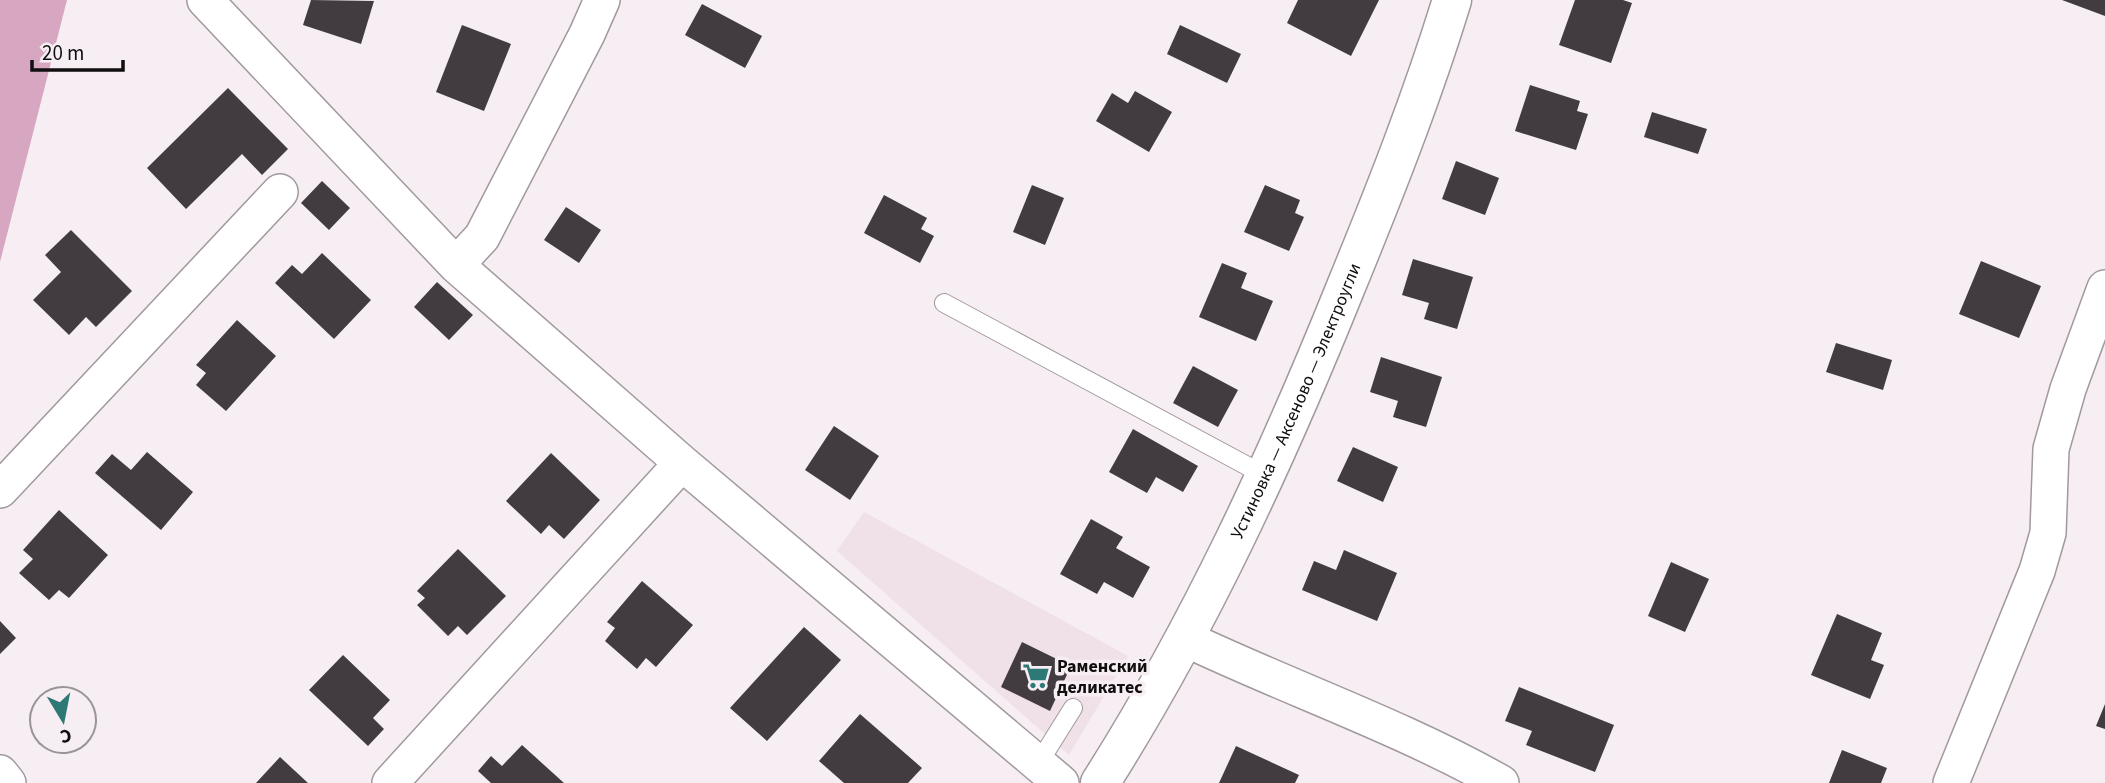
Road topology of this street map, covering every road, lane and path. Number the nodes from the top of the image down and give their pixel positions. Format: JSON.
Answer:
{"nodes":[{"id":1,"x":205,"y":0,"type":"edge"},
{"id":2,"x":602,"y":0,"type":"edge"},
{"id":3,"x":1452,"y":0,"type":"edge"},
{"id":4,"x":279,"y":192,"type":"dead end"},
{"id":5,"x":456,"y":265,"type":"junction"},
{"id":6,"x":2105,"y":288,"type":"edge"},
{"id":7,"x":944,"y":303,"type":"dead end"},
{"id":8,"x":682,"y":463,"type":"junction"},
{"id":9,"x":1266,"y":476,"type":"junction"},
{"id":10,"x":0,"y":490,"type":"edge"},
{"id":11,"x":1184,"y":638,"type":"junction"},
{"id":12,"x":1073,"y":708,"type":"dead end"},
{"id":13,"x":0,"y":773,"type":"edge"},
{"id":14,"x":1050,"y":773,"type":"edge"},
{"id":15,"x":8,"y":783,"type":"edge"},
{"id":16,"x":390,"y":783,"type":"edge"},
{"id":17,"x":1100,"y":783,"type":"edge"},
{"id":18,"x":1501,"y":783,"type":"edge"},
{"id":19,"x":1951,"y":783,"type":"edge"}],
"edges":[{"from":1,"to":5,"type":"street"},
{"from":2,"to":5,"type":"street"},
{"from":3,"to":9,"type":"main road","name":"Устиновка — Аксеново — Электроугли"},
{"from":4,"to":10,"type":"street"},
{"from":5,"to":8,"type":"street"},
{"from":6,"to":19,"type":"street"},
{"from":7,"to":9,"type":"lane"},
{"from":8,"to":14,"type":"street"},
{"from":8,"to":16,"type":"street"},
{"from":9,"to":11,"type":"main road","name":"Устиновка — Аксеново — Электроугли"},
{"from":11,"to":17,"type":"main road","name":"Устиновка — Аксеново — Электроугли"},
{"from":11,"to":18,"type":"street"},
{"from":12,"to":14,"type":"lane"},
{"from":13,"to":15,"type":"street"}]}
